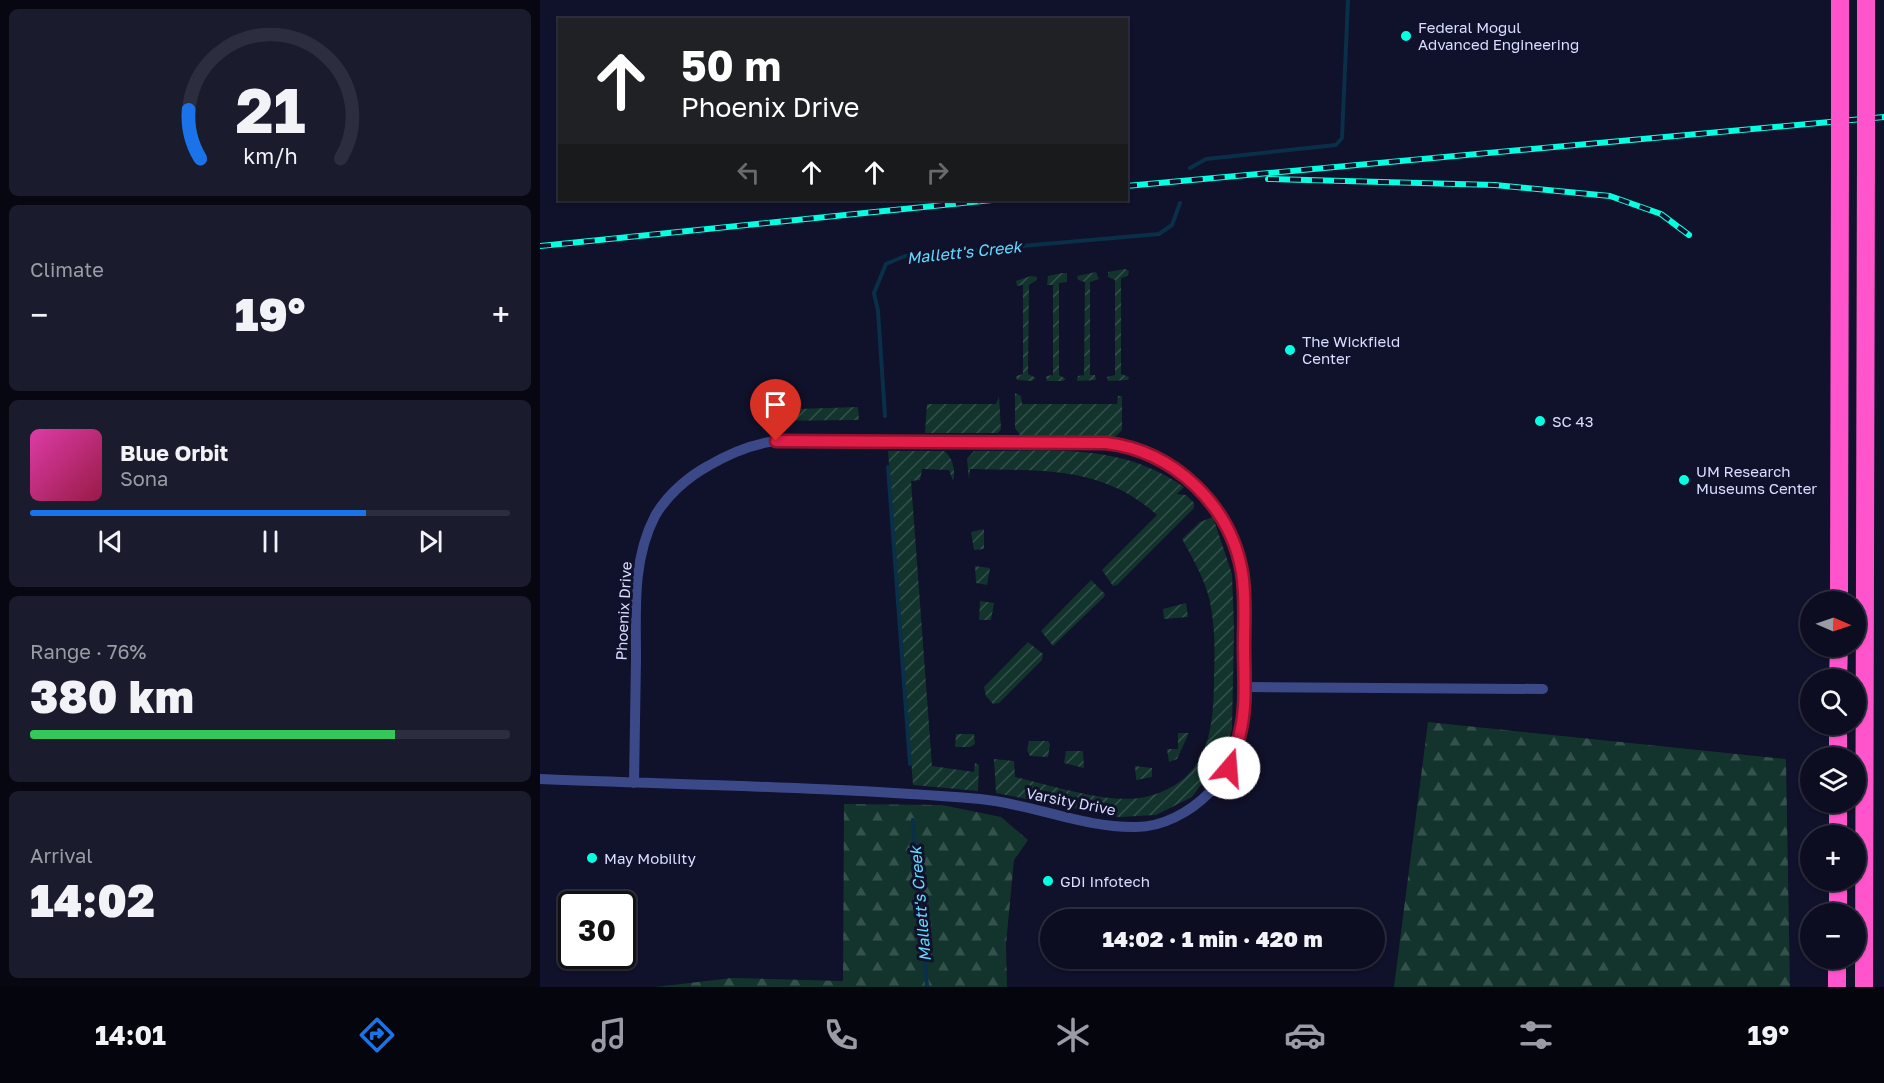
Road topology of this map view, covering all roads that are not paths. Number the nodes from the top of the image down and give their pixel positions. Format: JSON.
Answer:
{"nodes":[{"id":1,"x":1840,"y":0,"type":"edge"},
{"id":2,"x":1866,"y":0,"type":"edge"},
{"id":3,"x":1839,"y":591,"type":"edge"},
{"id":4,"x":1244,"y":687,"type":"junction"},
{"id":5,"x":1543,"y":689,"type":"dead end"},
{"id":6,"x":540,"y":779,"type":"edge"},
{"id":7,"x":634,"y":783,"type":"junction"},
{"id":8,"x":1837,"y":969,"type":"edge"},
{"id":9,"x":1837,"y":987,"type":"edge"},
{"id":10,"x":1864,"y":987,"type":"edge"}],
"edges":[{"from":1,"to":3,"type":"highway","bridge":true},
{"from":2,"to":10,"type":"highway","bridge":true},
{"from":4,"to":5,"type":"street"},
{"from":4,"to":7,"type":"street","name":"Varsity Drive"},
{"from":4,"to":7,"type":"street","name":"Phoenix Drive"},
{"from":6,"to":7,"type":"street","name":"Varsity Drive"},
{"from":8,"to":9,"type":"highway"}]}
